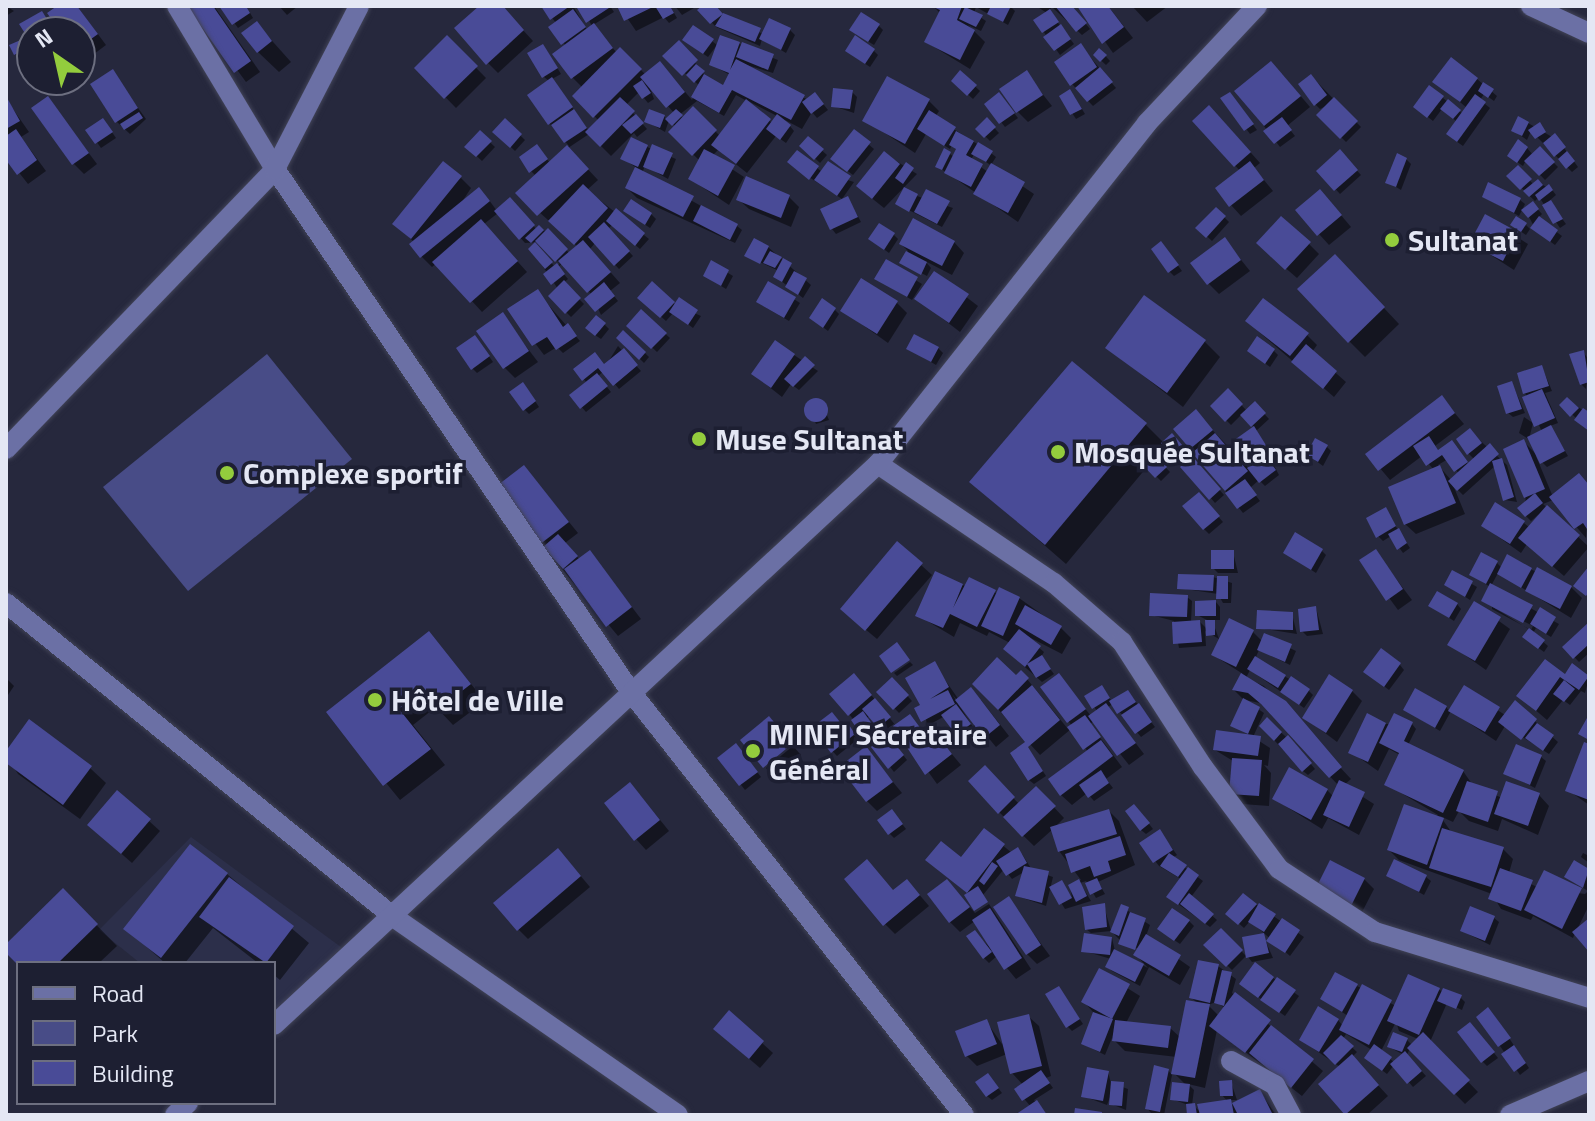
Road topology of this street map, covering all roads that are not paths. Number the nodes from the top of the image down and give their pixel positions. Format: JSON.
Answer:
{"nodes":[{"id":1,"x":177,"y":6,"type":"edge"},
{"id":2,"x":359,"y":6,"type":"edge"},
{"id":3,"x":1257,"y":6,"type":"edge"},
{"id":4,"x":1531,"y":6,"type":"edge"},
{"id":5,"x":1589,"y":33,"type":"edge"},
{"id":6,"x":275,"y":169,"type":"junction"},
{"id":7,"x":6,"y":449,"type":"edge"},
{"id":8,"x":878,"y":464,"type":"junction"},
{"id":9,"x":6,"y":603,"type":"edge"},
{"id":10,"x":631,"y":692,"type":"junction"},
{"id":11,"x":392,"y":916,"type":"junction"},
{"id":12,"x":1589,"y":998,"type":"edge"},
{"id":13,"x":276,"y":1023,"type":"edge"},
{"id":14,"x":1231,"y":1061,"type":"dead end"},
{"id":15,"x":1589,"y":1081,"type":"edge"},
{"id":16,"x":678,"y":1115,"type":"edge"},
{"id":17,"x":964,"y":1115,"type":"edge"},
{"id":18,"x":1291,"y":1115,"type":"edge"},
{"id":19,"x":1510,"y":1115,"type":"edge"}],
"edges":[{"from":1,"to":6,"type":"street"},
{"from":2,"to":6,"type":"street"},
{"from":3,"to":8,"type":"street"},
{"from":4,"to":5,"type":"street"},
{"from":6,"to":7,"type":"street"},
{"from":6,"to":10,"type":"street"},
{"from":8,"to":10,"type":"street"},
{"from":8,"to":12,"type":"street"},
{"from":9,"to":11,"type":"street"},
{"from":10,"to":11,"type":"street"},
{"from":10,"to":17,"type":"street"},
{"from":11,"to":13,"type":"street"},
{"from":11,"to":16,"type":"street"},
{"from":14,"to":18,"type":"street"},
{"from":15,"to":19,"type":"street"}]}
